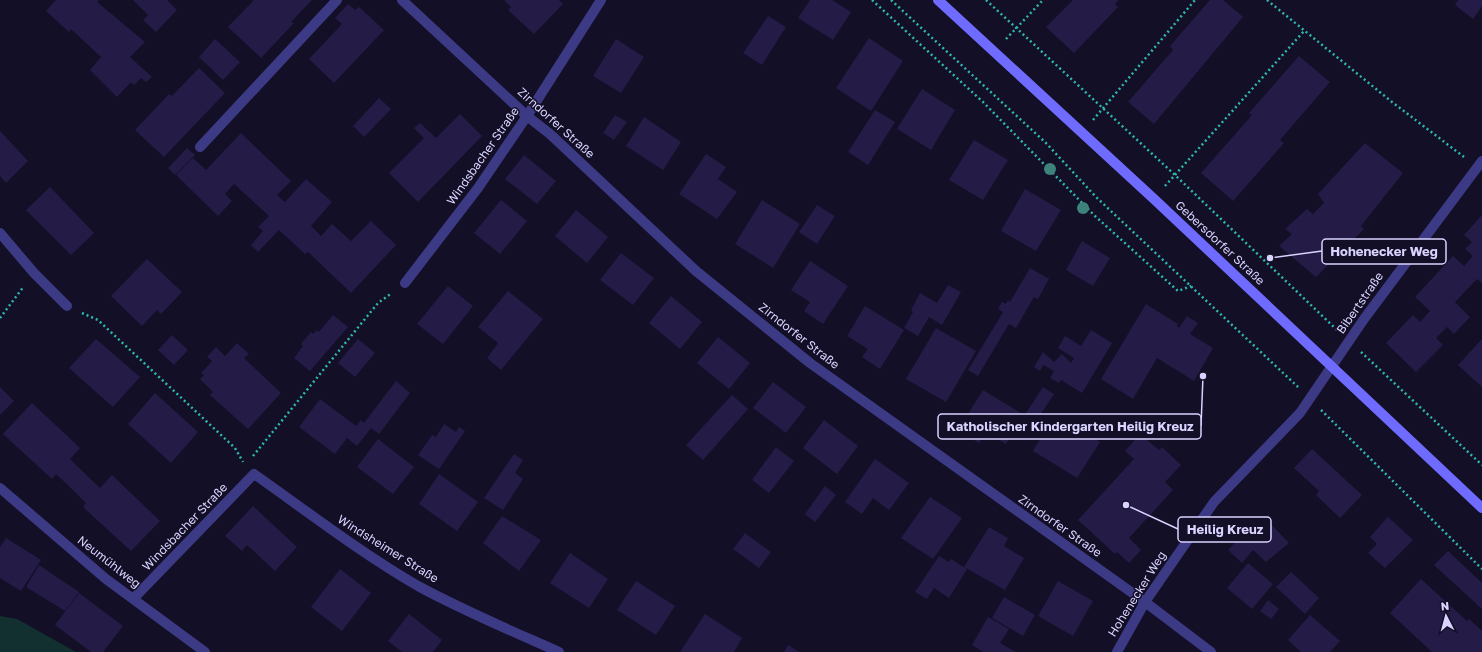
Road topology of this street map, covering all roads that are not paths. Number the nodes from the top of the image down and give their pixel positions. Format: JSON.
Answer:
{"nodes":[{"id":1,"x":337,"y":0,"type":"edge"},
{"id":2,"x":402,"y":0,"type":"edge"},
{"id":3,"x":601,"y":0,"type":"edge"},
{"id":4,"x":938,"y":0,"type":"edge"},
{"id":5,"x":527,"y":116,"type":"junction"},
{"id":6,"x":200,"y":147,"type":"dead end"},
{"id":7,"x":1480,"y":164,"type":"edge"},
{"id":8,"x":0,"y":233,"type":"edge"},
{"id":9,"x":405,"y":283,"type":"dead end"},
{"id":10,"x":67,"y":306,"type":"road end"},
{"id":11,"x":1333,"y":366,"type":"junction"},
{"id":12,"x":254,"y":474,"type":"joint"},
{"id":13,"x":0,"y":488,"type":"edge"},
{"id":14,"x":1482,"y":508,"type":"edge"},
{"id":15,"x":134,"y":598,"type":"junction"},
{"id":16,"x":1146,"y":602,"type":"junction"},
{"id":17,"x":204,"y":652,"type":"edge"},
{"id":18,"x":559,"y":652,"type":"edge"},
{"id":19,"x":1117,"y":652,"type":"edge"},
{"id":20,"x":1211,"y":652,"type":"edge"}],
"edges":[{"from":1,"to":6,"type":"street"},
{"from":2,"to":5,"type":"street","name":"Zirndorfer Straße"},
{"from":3,"to":5,"type":"street","name":"Windsbacher Straße"},
{"from":4,"to":11,"type":"main road","name":"Gebersdorfer Straße"},
{"from":5,"to":9,"type":"street","name":"Windsbacher Straße"},
{"from":5,"to":16,"type":"street","name":"Zirndorfer Straße"},
{"from":7,"to":11,"type":"street","name":"Bibertstraße"},
{"from":8,"to":10,"type":"street"},
{"from":11,"to":14,"type":"main road","name":"Gebersdorfer Straße"},
{"from":11,"to":16,"type":"street","name":"Hohenecker Weg"},
{"from":12,"to":15,"type":"street","name":"Windsbacher Straße"},
{"from":12,"to":18,"type":"street","name":"Windsheimer Straße"},
{"from":13,"to":15,"type":"street","name":"Neumühlweg"},
{"from":15,"to":17,"type":"street","name":"Neumühlweg"},
{"from":16,"to":19,"type":"street","name":"Hohenecker Weg"},
{"from":16,"to":20,"type":"street","name":"Zirndorfer Straße"}]}
